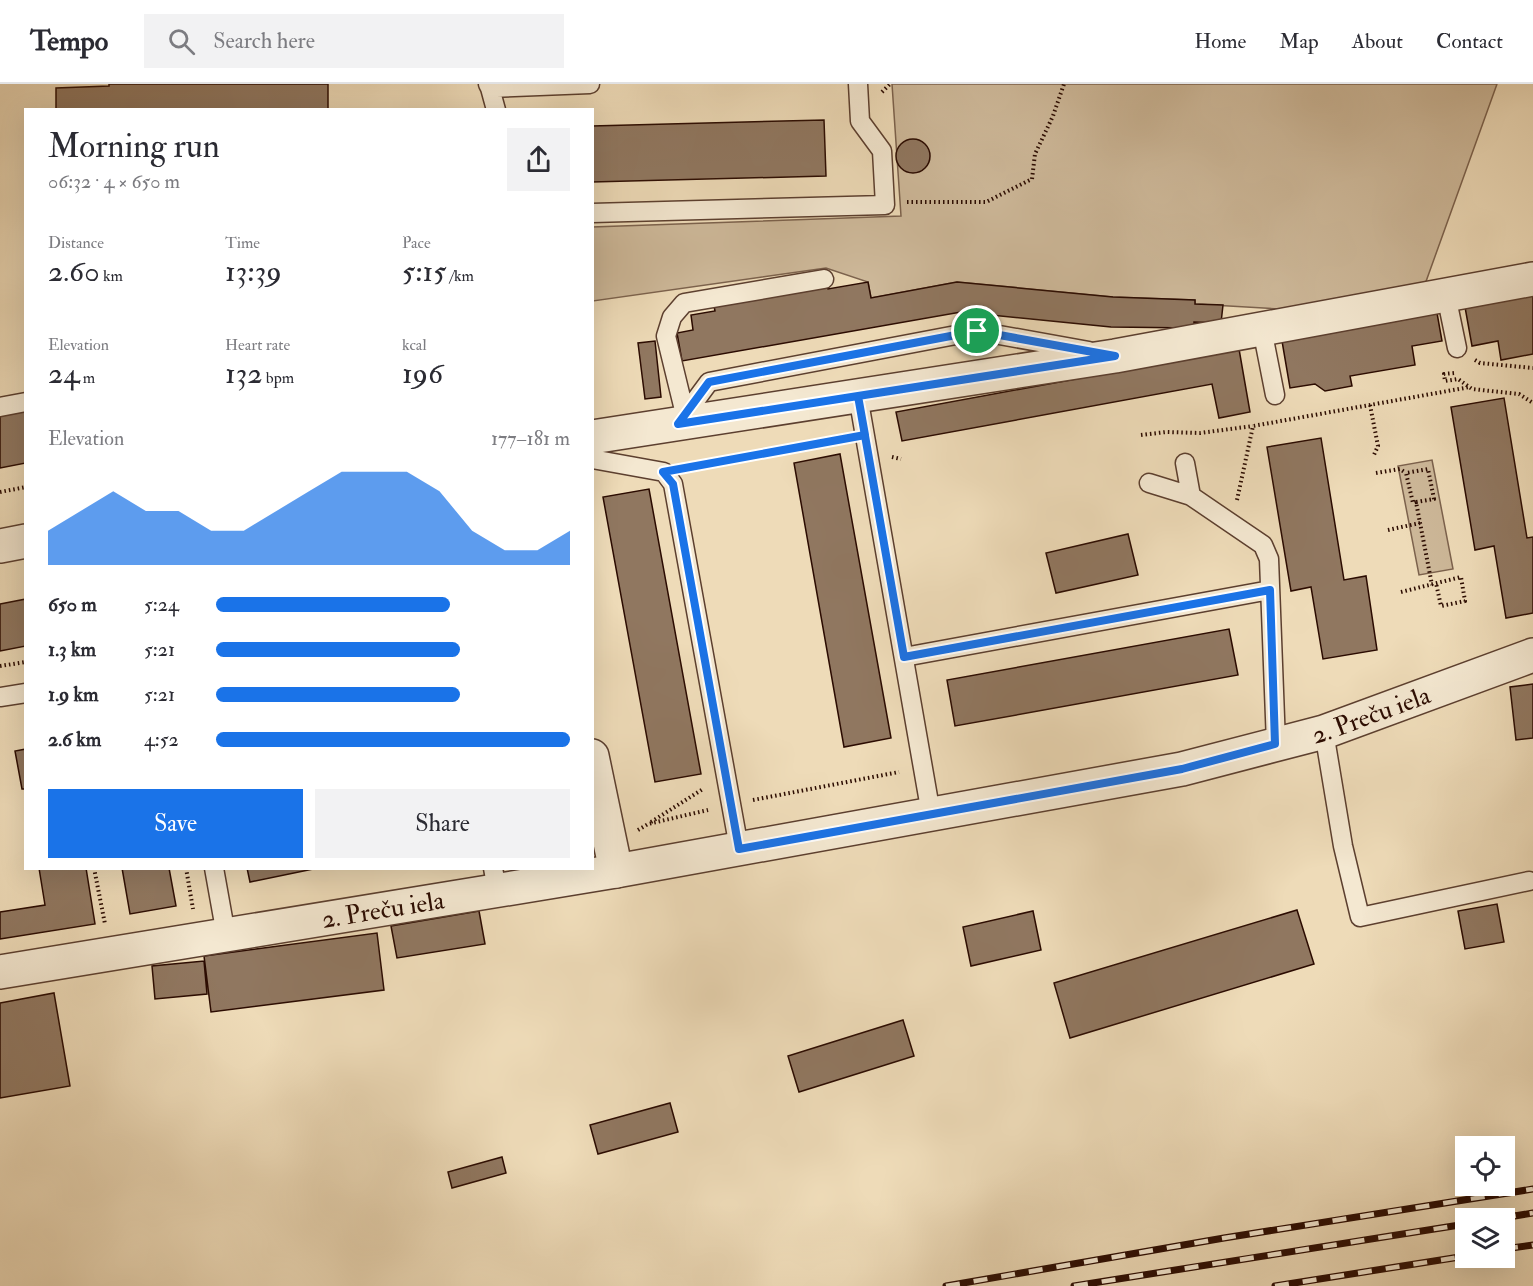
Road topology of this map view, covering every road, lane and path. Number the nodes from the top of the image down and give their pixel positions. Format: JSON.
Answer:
{"nodes":[{"id":1,"x":590,"y":84,"type":"edge"},
{"id":2,"x":602,"y":84,"type":"edge"},
{"id":3,"x":858,"y":84,"type":"edge"},
{"id":4,"x":1064,"y":84,"type":"edge"},
{"id":5,"x":489,"y":86,"type":"edge"},
{"id":6,"x":495,"y":108,"type":"edge"},
{"id":7,"x":885,"y":205,"type":"junction"},
{"id":8,"x":594,"y":213,"type":"edge"},
{"id":9,"x":824,"y":279,"type":"dead end"},
{"id":10,"x":1533,"y":279,"type":"edge"},
{"id":11,"x":1446,"y":295,"type":"junction"},
{"id":12,"x":1262,"y":329,"type":"junction"},
{"id":13,"x":1457,"y":348,"type":"joint"},
{"id":14,"x":1115,"y":356,"type":"junction"},
{"id":15,"x":1533,"y":368,"type":"edge"},
{"id":16,"x":1444,"y":374,"type":"dead end"},
{"id":17,"x":1470,"y":387,"type":"junction"},
{"id":18,"x":1275,"y":395,"type":"dead end"},
{"id":19,"x":858,"y":396,"type":"junction"},
{"id":20,"x":24,"y":402,"type":"edge"},
{"id":21,"x":1533,"y":403,"type":"edge"},
{"id":22,"x":1370,"y":405,"type":"junction"},
{"id":23,"x":0,"y":407,"type":"edge"},
{"id":24,"x":681,"y":419,"type":"junction"},
{"id":25,"x":1253,"y":426,"type":"junction"},
{"id":26,"x":865,"y":435,"type":"junction"},
{"id":27,"x":1141,"y":435,"type":"dead end"},
{"id":28,"x":594,"y":437,"type":"edge"},
{"id":29,"x":1373,"y":457,"type":"dead end"},
{"id":30,"x":594,"y":459,"type":"edge"},
{"id":31,"x":1185,"y":463,"type":"dead end"},
{"id":32,"x":663,"y":472,"type":"junction"},
{"id":33,"x":1376,"y":473,"type":"dead end"},
{"id":34,"x":1406,"y":473,"type":"junction"},
{"id":35,"x":1149,"y":483,"type":"dead end"},
{"id":36,"x":24,"y":487,"type":"edge"},
{"id":37,"x":0,"y":492,"type":"edge"},
{"id":38,"x":1191,"y":496,"type":"junction"},
{"id":39,"x":1416,"y":502,"type":"junction"},
{"id":40,"x":1420,"y":523,"type":"junction"},
{"id":41,"x":1232,"y":524,"type":"junction"},
{"id":42,"x":1388,"y":530,"type":"dead end"},
{"id":43,"x":24,"y":541,"type":"edge"},
{"id":44,"x":0,"y":546,"type":"edge"},
{"id":45,"x":1434,"y":584,"type":"junction"},
{"id":46,"x":1270,"y":590,"type":"junction"},
{"id":47,"x":1401,"y":592,"type":"dead end"},
{"id":48,"x":1533,"y":655,"type":"edge"},
{"id":49,"x":904,"y":657,"type":"junction"},
{"id":50,"x":24,"y":662,"type":"edge"},
{"id":51,"x":0,"y":666,"type":"edge"},
{"id":52,"x":24,"y":693,"type":"edge"},
{"id":53,"x":0,"y":697,"type":"edge"},
{"id":54,"x":1324,"y":732,"type":"junction"},
{"id":55,"x":1275,"y":744,"type":"junction"},
{"id":56,"x":594,"y":765,"type":"edge"},
{"id":57,"x":923,"y":767,"type":"junction"},
{"id":58,"x":726,"y":776,"type":"junction"},
{"id":59,"x":731,"y":804,"type":"junction"},
{"id":60,"x":932,"y":814,"type":"junction"},
{"id":61,"x":648,"y":824,"type":"junction"},
{"id":62,"x":739,"y":849,"type":"junction"},
{"id":63,"x":614,"y":858,"type":"junction"},
{"id":64,"x":594,"y":862,"type":"edge"},
{"id":65,"x":94,"y":870,"type":"edge"},
{"id":66,"x":187,"y":870,"type":"edge"},
{"id":67,"x":214,"y":870,"type":"edge"},
{"id":68,"x":546,"y":870,"type":"edge"},
{"id":69,"x":495,"y":879,"type":"edge"},
{"id":70,"x":1529,"y":881,"type":"dead end"},
{"id":71,"x":212,"y":938,"type":"junction"},
{"id":72,"x":111,"y":954,"type":"junction"},
{"id":73,"x":0,"y":972,"type":"edge"}],
"edges":[{"from":1,"to":2,"type":"lane"},
{"from":1,"to":5,"type":"lane"},
{"from":3,"to":7,"type":"lane"},
{"from":4,"to":7,"type":"path"},
{"from":5,"to":6,"type":"lane"},
{"from":7,"to":8,"type":"lane"},
{"from":9,"to":24,"type":"lane"},
{"from":10,"to":11,"type":"street"},
{"from":11,"to":12,"type":"street"},
{"from":11,"to":13,"type":"lane"},
{"from":12,"to":14,"type":"street"},
{"from":12,"to":18,"type":"lane"},
{"from":13,"to":15,"type":"path"},
{"from":14,"to":19,"type":"street"},
{"from":14,"to":24,"type":"lane"},
{"from":16,"to":17,"type":"path"},
{"from":17,"to":21,"type":"path"},
{"from":17,"to":22,"type":"path"},
{"from":19,"to":24,"type":"street"},
{"from":19,"to":26,"type":"lane"},
{"from":20,"to":23,"type":"lane"},
{"from":22,"to":25,"type":"path"},
{"from":22,"to":29,"type":"path"},
{"from":24,"to":28,"type":"street"},
{"from":25,"to":27,"type":"path"},
{"from":25,"to":41,"type":"path"},
{"from":26,"to":32,"type":"path"},
{"from":26,"to":49,"type":"lane"},
{"from":30,"to":32,"type":"lane"},
{"from":31,"to":38,"type":"lane"},
{"from":32,"to":58,"type":"lane"},
{"from":33,"to":34,"type":"path"},
{"from":34,"to":39,"type":"path"},
{"from":34,"to":39,"type":"path"},
{"from":35,"to":38,"type":"lane"},
{"from":36,"to":37,"type":"path"},
{"from":38,"to":41,"type":"lane"},
{"from":39,"to":40,"type":"path"},
{"from":40,"to":42,"type":"path"},
{"from":40,"to":45,"type":"path"},
{"from":41,"to":46,"type":"lane"},
{"from":43,"to":44,"type":"street"},
{"from":45,"to":45,"type":"path"},
{"from":45,"to":47,"type":"path"},
{"from":46,"to":49,"type":"lane"},
{"from":46,"to":55,"type":"lane"},
{"from":48,"to":54,"type":"street","name":"2. Preču iela"},
{"from":49,"to":57,"type":"lane"},
{"from":50,"to":51,"type":"path"},
{"from":52,"to":53,"type":"lane"},
{"from":54,"to":55,"type":"street","name":"2. Preču iela"},
{"from":54,"to":70,"type":"lane"},
{"from":55,"to":60,"type":"street","name":"2. Preču iela"},
{"from":56,"to":63,"type":"street"},
{"from":57,"to":59,"type":"path"},
{"from":57,"to":60,"type":"lane"},
{"from":58,"to":59,"type":"lane"},
{"from":58,"to":61,"type":"path"},
{"from":59,"to":61,"type":"path"},
{"from":59,"to":62,"type":"lane"},
{"from":60,"to":62,"type":"street","name":"2. Preču iela"},
{"from":61,"to":63,"type":"path"},
{"from":62,"to":63,"type":"street","name":"2. Preču iela"},
{"from":63,"to":64,"type":"street","name":"2. Preču iela"},
{"from":65,"to":72,"type":"path"},
{"from":66,"to":71,"type":"path"},
{"from":67,"to":71,"type":"lane"},
{"from":68,"to":69,"type":"street","name":"2. Preču iela"},
{"from":69,"to":71,"type":"street","name":"2. Preču iela"},
{"from":71,"to":72,"type":"street","name":"2. Preču iela"},
{"from":72,"to":73,"type":"street","name":"2. Preču iela"}]}
